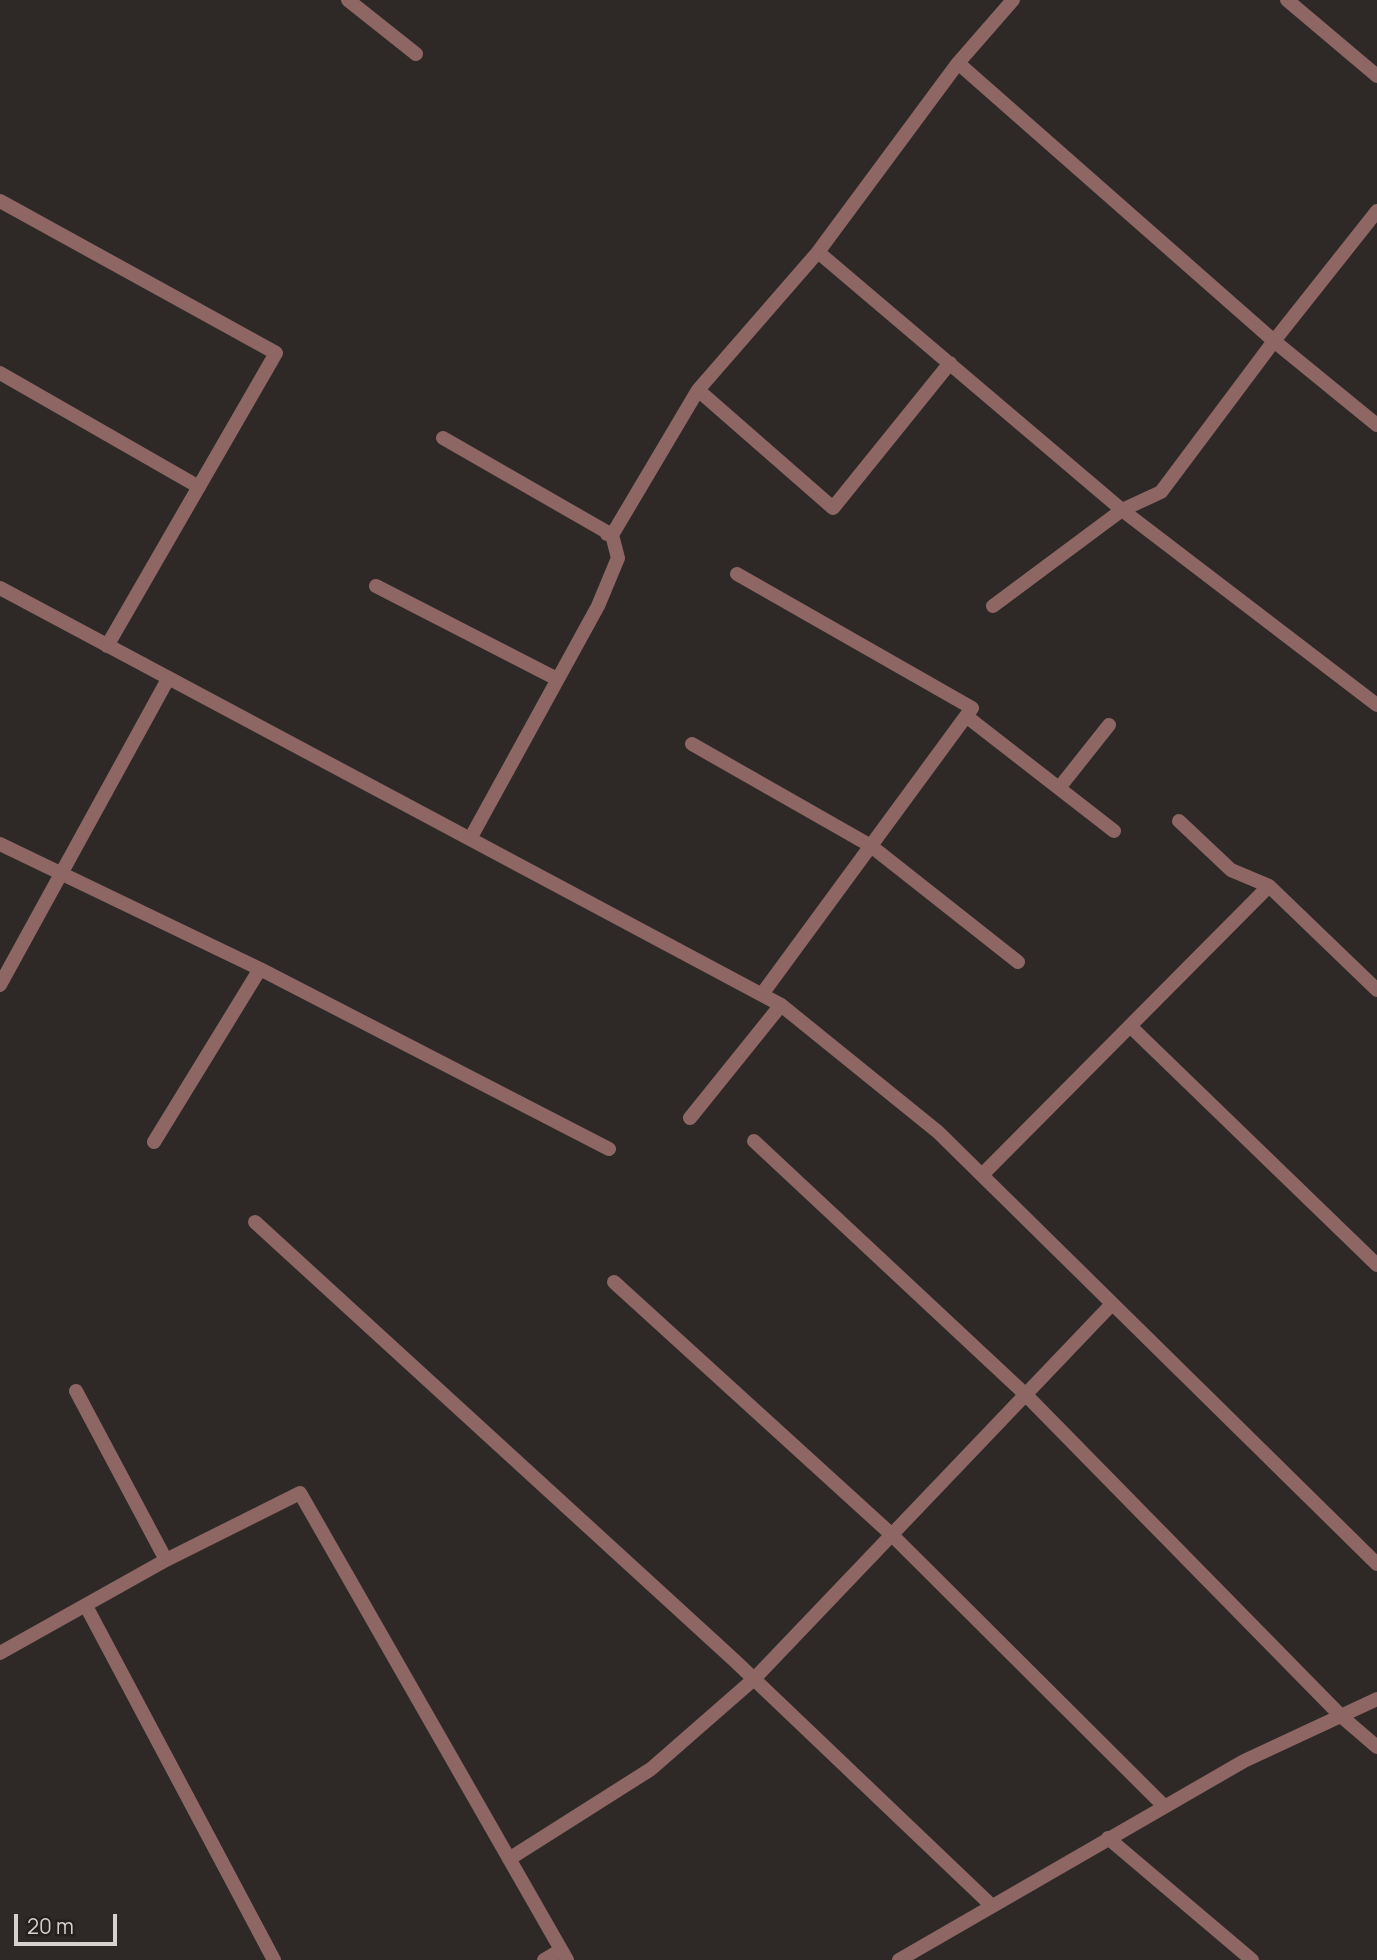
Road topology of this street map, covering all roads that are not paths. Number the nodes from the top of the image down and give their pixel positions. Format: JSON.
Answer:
{"nodes":[{"id":1,"x":348,"y":0,"type":"edge"},
{"id":2,"x":1013,"y":0,"type":"edge"},
{"id":3,"x":1287,"y":0,"type":"edge"},
{"id":4,"x":416,"y":54,"type":"dead end"},
{"id":5,"x":958,"y":62,"type":"junction"},
{"id":6,"x":1377,"y":76,"type":"edge"},
{"id":7,"x":0,"y":201,"type":"edge"},
{"id":8,"x":1377,"y":211,"type":"edge"},
{"id":9,"x":818,"y":252,"type":"junction"},
{"id":10,"x":1274,"y":341,"type":"junction"},
{"id":11,"x":950,"y":363,"type":"junction"},
{"id":12,"x":0,"y":373,"type":"edge"},
{"id":13,"x":698,"y":390,"type":"junction"},
{"id":14,"x":1377,"y":425,"type":"edge"},
{"id":15,"x":443,"y":438,"type":"dead end"},
{"id":16,"x":199,"y":487,"type":"junction"},
{"id":17,"x":1122,"y":510,"type":"junction"},
{"id":18,"x":609,"y":534,"type":"junction"},
{"id":19,"x":737,"y":574,"type":"dead end"},
{"id":20,"x":376,"y":586,"type":"dead end"},
{"id":21,"x":0,"y":589,"type":"edge"},
{"id":22,"x":993,"y":606,"type":"dead end"},
{"id":23,"x":107,"y":646,"type":"junction"},
{"id":24,"x":168,"y":679,"type":"junction"},
{"id":25,"x":557,"y":679,"type":"junction"},
{"id":26,"x":1377,"y":705,"type":"edge"},
{"id":27,"x":966,"y":716,"type":"junction"},
{"id":28,"x":1109,"y":724,"type":"dead end"},
{"id":29,"x":692,"y":744,"type":"dead end"},
{"id":30,"x":1059,"y":788,"type":"junction"},
{"id":31,"x":1179,"y":821,"type":"dead end"},
{"id":32,"x":1114,"y":831,"type":"dead end"},
{"id":33,"x":470,"y":839,"type":"junction"},
{"id":34,"x":0,"y":844,"type":"edge"},
{"id":35,"x":871,"y":846,"type":"junction"},
{"id":36,"x":62,"y":876,"type":"junction"},
{"id":37,"x":1269,"y":886,"type":"junction"},
{"id":38,"x":1018,"y":962,"type":"dead end"},
{"id":39,"x":260,"y":968,"type":"junction"},
{"id":40,"x":0,"y":985,"type":"edge"},
{"id":41,"x":1377,"y":990,"type":"edge"},
{"id":42,"x":762,"y":994,"type":"junction"},
{"id":43,"x":781,"y":1005,"type":"junction"},
{"id":44,"x":1130,"y":1026,"type":"junction"},
{"id":45,"x":690,"y":1118,"type":"dead end"},
{"id":46,"x":754,"y":1141,"type":"dead end"},
{"id":47,"x":153,"y":1142,"type":"dead end"},
{"id":48,"x":609,"y":1149,"type":"dead end"},
{"id":49,"x":982,"y":1175,"type":"junction"},
{"id":50,"x":255,"y":1222,"type":"dead end"},
{"id":51,"x":1377,"y":1265,"type":"edge"},
{"id":52,"x":614,"y":1282,"type":"dead end"},
{"id":53,"x":1112,"y":1304,"type":"junction"},
{"id":54,"x":76,"y":1391,"type":"dead end"},
{"id":55,"x":1026,"y":1395,"type":"junction"},
{"id":56,"x":892,"y":1535,"type":"junction"},
{"id":57,"x":166,"y":1560,"type":"junction"},
{"id":58,"x":1377,"y":1564,"type":"edge"},
{"id":59,"x":86,"y":1606,"type":"junction"},
{"id":60,"x":0,"y":1653,"type":"edge"},
{"id":61,"x":754,"y":1679,"type":"junction"},
{"id":62,"x":1377,"y":1699,"type":"edge"},
{"id":63,"x":1341,"y":1716,"type":"junction"},
{"id":64,"x":1377,"y":1746,"type":"edge"},
{"id":65,"x":1164,"y":1806,"type":"junction"},
{"id":66,"x":1108,"y":1838,"type":"junction"},
{"id":67,"x":509,"y":1859,"type":"junction"},
{"id":68,"x":991,"y":1905,"type":"junction"},
{"id":69,"x":564,"y":1955,"type":"edge"},
{"id":70,"x":274,"y":1960,"type":"edge"},
{"id":71,"x":544,"y":1960,"type":"edge"},
{"id":72,"x":900,"y":1960,"type":"edge"},
{"id":73,"x":1252,"y":1960,"type":"edge"}],
"edges":[{"from":1,"to":4,"type":"street"},
{"from":2,"to":5,"type":"street"},
{"from":3,"to":6,"type":"street"},
{"from":5,"to":9,"type":"street"},
{"from":5,"to":10,"type":"street"},
{"from":7,"to":16,"type":"street"},
{"from":8,"to":10,"type":"street"},
{"from":9,"to":11,"type":"street"},
{"from":9,"to":13,"type":"street"},
{"from":10,"to":14,"type":"street"},
{"from":10,"to":17,"type":"street"},
{"from":11,"to":13,"type":"street"},
{"from":11,"to":17,"type":"street"},
{"from":12,"to":16,"type":"street"},
{"from":13,"to":18,"type":"street"},
{"from":15,"to":18,"type":"street"},
{"from":16,"to":23,"type":"street"},
{"from":17,"to":22,"type":"street"},
{"from":17,"to":26,"type":"street"},
{"from":18,"to":25,"type":"street"},
{"from":19,"to":27,"type":"street"},
{"from":20,"to":25,"type":"street"},
{"from":21,"to":23,"type":"street"},
{"from":23,"to":24,"type":"street"},
{"from":24,"to":33,"type":"street"},
{"from":24,"to":36,"type":"street"},
{"from":25,"to":33,"type":"street"},
{"from":27,"to":30,"type":"street"},
{"from":27,"to":35,"type":"street"},
{"from":28,"to":30,"type":"street"},
{"from":29,"to":35,"type":"street"},
{"from":30,"to":32,"type":"street"},
{"from":31,"to":37,"type":"street"},
{"from":33,"to":42,"type":"street"},
{"from":34,"to":36,"type":"street"},
{"from":35,"to":38,"type":"street"},
{"from":35,"to":42,"type":"street"},
{"from":36,"to":39,"type":"street"},
{"from":36,"to":40,"type":"street"},
{"from":37,"to":41,"type":"street"},
{"from":37,"to":44,"type":"street"},
{"from":39,"to":47,"type":"street"},
{"from":39,"to":48,"type":"street"},
{"from":42,"to":43,"type":"street"},
{"from":43,"to":45,"type":"street"},
{"from":43,"to":49,"type":"street"},
{"from":44,"to":49,"type":"street"},
{"from":44,"to":51,"type":"street"},
{"from":46,"to":55,"type":"street"},
{"from":49,"to":53,"type":"street"},
{"from":50,"to":61,"type":"street"},
{"from":52,"to":56,"type":"street"},
{"from":53,"to":55,"type":"street"},
{"from":53,"to":58,"type":"street"},
{"from":54,"to":57,"type":"street"},
{"from":55,"to":56,"type":"street"},
{"from":55,"to":63,"type":"street"},
{"from":56,"to":61,"type":"street"},
{"from":56,"to":65,"type":"street"},
{"from":57,"to":59,"type":"street"},
{"from":57,"to":67,"type":"street"},
{"from":59,"to":60,"type":"street"},
{"from":59,"to":70,"type":"street"},
{"from":61,"to":67,"type":"street"},
{"from":61,"to":68,"type":"street"},
{"from":62,"to":63,"type":"street"},
{"from":63,"to":64,"type":"street"},
{"from":63,"to":65,"type":"street"},
{"from":65,"to":66,"type":"street"},
{"from":66,"to":68,"type":"street"},
{"from":66,"to":73,"type":"street"},
{"from":67,"to":69,"type":"street"},
{"from":68,"to":72,"type":"street"},
{"from":69,"to":71,"type":"street"}]}
